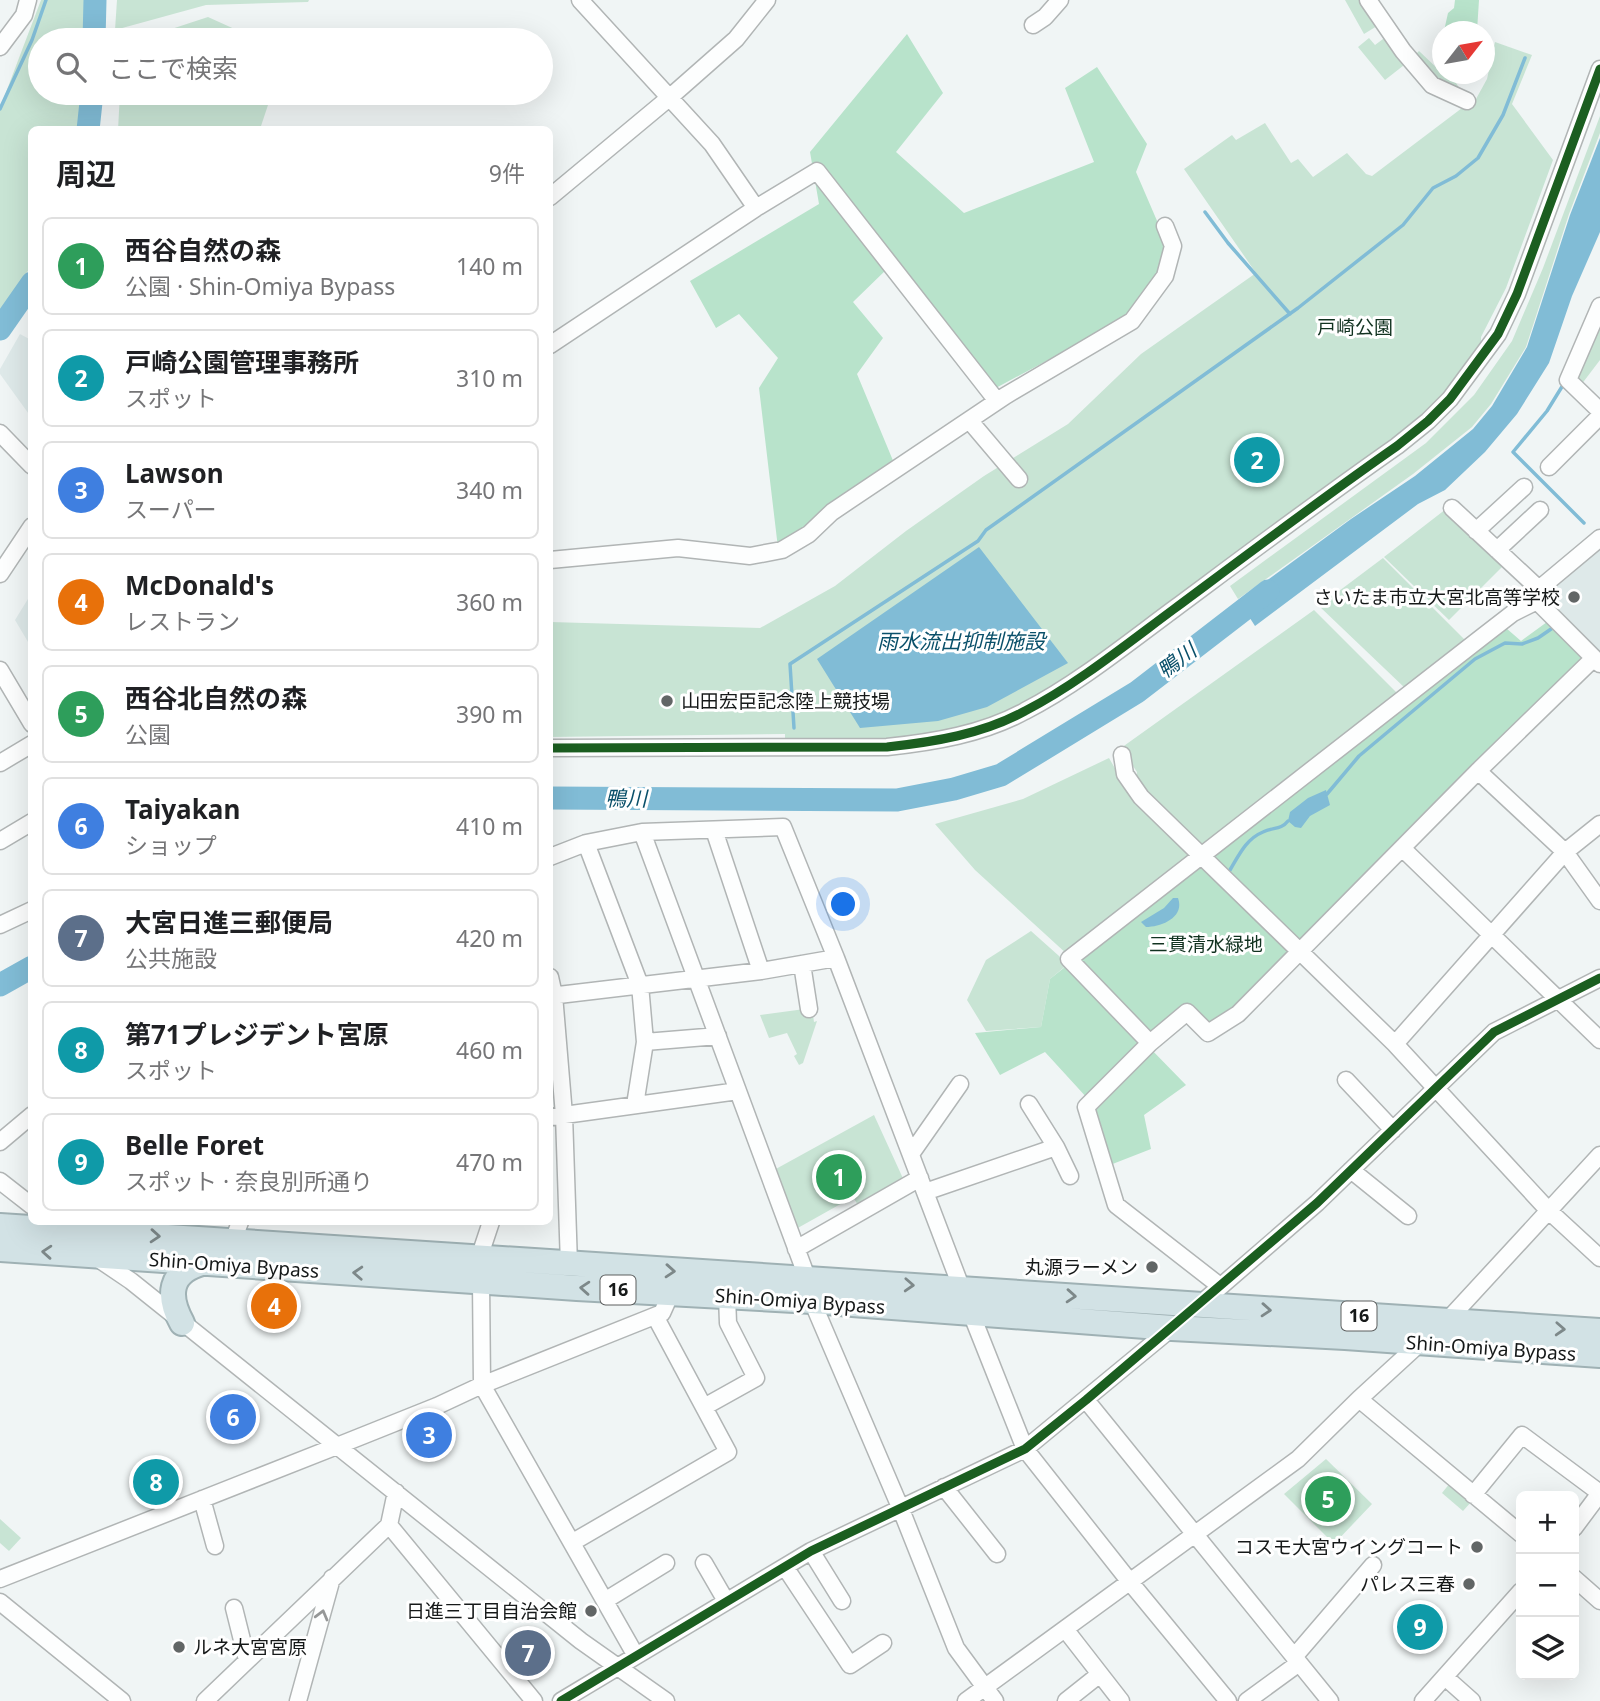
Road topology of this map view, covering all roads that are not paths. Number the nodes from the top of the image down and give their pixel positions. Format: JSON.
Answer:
{"nodes":[{"id":1,"x":28,"y":0,"type":"edge"},
{"id":2,"x":580,"y":0,"type":"edge"},
{"id":3,"x":767,"y":0,"type":"edge"},
{"id":4,"x":1060,"y":0,"type":"edge"},
{"id":5,"x":1368,"y":0,"type":"edge"},
{"id":6,"x":1033,"y":25,"type":"dead end"},
{"id":7,"x":1,"y":43,"type":"edge"},
{"id":8,"x":1600,"y":69,"type":"edge"},
{"id":9,"x":669,"y":98,"type":"junction"},
{"id":10,"x":1467,"y":101,"type":"dead end"},
{"id":11,"x":553,"y":195,"type":"edge"},
{"id":12,"x":756,"y":208,"type":"junction"},
{"id":13,"x":1165,"y":226,"type":"dead end"},
{"id":14,"x":1599,"y":310,"type":"edge"},
{"id":15,"x":553,"y":343,"type":"edge"},
{"id":16,"x":997,"y":401,"type":"junction"},
{"id":17,"x":1600,"y":411,"type":"edge"},
{"id":18,"x":1600,"y":416,"type":"edge"},
{"id":19,"x":969,"y":420,"type":"junction"},
{"id":20,"x":0,"y":433,"type":"edge"},
{"id":21,"x":28,"y":462,"type":"edge"},
{"id":22,"x":1549,"y":467,"type":"dead end"},
{"id":23,"x":1019,"y":479,"type":"dead end"},
{"id":24,"x":1524,"y":486,"type":"dead end"},
{"id":25,"x":1452,"y":508,"type":"dead end"},
{"id":26,"x":1540,"y":510,"type":"dead end"},
{"id":27,"x":1476,"y":531,"type":"junction"},
{"id":28,"x":28,"y":532,"type":"edge"},
{"id":29,"x":1600,"y":538,"type":"edge"},
{"id":30,"x":1497,"y":550,"type":"junction"},
{"id":31,"x":553,"y":560,"type":"edge"},
{"id":32,"x":0,"y":574,"type":"edge"},
{"id":33,"x":1538,"y":595,"type":"junction"},
{"id":34,"x":1597,"y":661,"type":"edge"},
{"id":35,"x":2,"y":680,"type":"edge"},
{"id":36,"x":28,"y":718,"type":"edge"},
{"id":37,"x":28,"y":746,"type":"edge"},
{"id":38,"x":553,"y":748,"type":"edge"},
{"id":39,"x":1122,"y":755,"type":"dead end"},
{"id":40,"x":0,"y":763,"type":"edge"},
{"id":41,"x":1478,"y":771,"type":"junction"},
{"id":42,"x":28,"y":824,"type":"edge"},
{"id":43,"x":1600,"y":824,"type":"edge"},
{"id":44,"x":714,"y":830,"type":"junction"},
{"id":45,"x":642,"y":832,"type":"junction"},
{"id":46,"x":0,"y":841,"type":"edge"},
{"id":47,"x":586,"y":843,"type":"junction"},
{"id":48,"x":1402,"y":848,"type":"junction"},
{"id":49,"x":1565,"y":852,"type":"junction"},
{"id":50,"x":553,"y":856,"type":"edge"},
{"id":51,"x":1200,"y":856,"type":"junction"},
{"id":52,"x":1600,"y":901,"type":"edge"},
{"id":53,"x":28,"y":912,"type":"edge"},
{"id":54,"x":0,"y":925,"type":"edge"},
{"id":55,"x":1493,"y":934,"type":"junction"},
{"id":56,"x":1300,"y":951,"type":"junction"},
{"id":57,"x":836,"y":958,"type":"junction"},
{"id":58,"x":802,"y":964,"type":"junction"},
{"id":59,"x":761,"y":971,"type":"junction"},
{"id":60,"x":696,"y":978,"type":"junction"},
{"id":61,"x":1600,"y":978,"type":"edge"},
{"id":62,"x":640,"y":985,"type":"junction"},
{"id":63,"x":553,"y":996,"type":"edge"},
{"id":64,"x":1558,"y":999,"type":"junction"},
{"id":65,"x":809,"y":1009,"type":"dead end"},
{"id":66,"x":553,"y":1020,"type":"edge"},
{"id":67,"x":718,"y":1036,"type":"junction"},
{"id":68,"x":1600,"y":1040,"type":"edge"},
{"id":69,"x":645,"y":1042,"type":"junction"},
{"id":70,"x":1150,"y":1043,"type":"junction"},
{"id":71,"x":1395,"y":1044,"type":"junction"},
{"id":72,"x":1346,"y":1080,"type":"dead end"},
{"id":73,"x":960,"y":1084,"type":"dead end"},
{"id":74,"x":1437,"y":1087,"type":"junction"},
{"id":75,"x":738,"y":1091,"type":"junction"},
{"id":76,"x":1029,"y":1104,"type":"dead end"},
{"id":77,"x":635,"y":1105,"type":"junction"},
{"id":78,"x":557,"y":1116,"type":"edge"},
{"id":79,"x":28,"y":1118,"type":"edge"},
{"id":80,"x":1392,"y":1130,"type":"junction"},
{"id":81,"x":0,"y":1142,"type":"edge"},
{"id":82,"x":1056,"y":1147,"type":"junction"},
{"id":83,"x":911,"y":1154,"type":"junction"},
{"id":84,"x":1600,"y":1155,"type":"edge"},
{"id":85,"x":1351,"y":1170,"type":"junction"},
{"id":86,"x":1070,"y":1176,"type":"dead end"},
{"id":87,"x":0,"y":1181,"type":"edge"},
{"id":88,"x":923,"y":1185,"type":"junction"},
{"id":89,"x":28,"y":1203,"type":"edge"},
{"id":90,"x":1549,"y":1211,"type":"junction"},
{"id":91,"x":1408,"y":1216,"type":"dead end"},
{"id":92,"x":490,"y":1225,"type":"edge"},
{"id":93,"x":0,"y":1226,"type":"edge"},
{"id":94,"x":57,"y":1226,"type":"edge"},
{"id":95,"x":237,"y":1231,"type":"edge"},
{"id":96,"x":0,"y":1249,"type":"edge"},
{"id":97,"x":796,"y":1249,"type":"junction"},
{"id":98,"x":93,"y":1255,"type":"junction"},
{"id":99,"x":1600,"y":1258,"type":"edge"},
{"id":100,"x":202,"y":1263,"type":"junction"},
{"id":101,"x":569,"y":1265,"type":"junction"},
{"id":102,"x":480,"y":1269,"type":"junction"},
{"id":103,"x":1220,"y":1286,"type":"junction"},
{"id":104,"x":962,"y":1288,"type":"junction"},
{"id":105,"x":810,"y":1290,"type":"junction"},
{"id":106,"x":671,"y":1293,"type":"junction"},
{"id":107,"x":727,"y":1296,"type":"junction"},
{"id":108,"x":1198,"y":1306,"type":"junction"},
{"id":109,"x":971,"y":1313,"type":"junction"},
{"id":110,"x":655,"y":1316,"type":"junction"},
{"id":111,"x":1446,"y":1322,"type":"junction"},
{"id":112,"x":182,"y":1323,"type":"junction"},
{"id":113,"x":1172,"y":1328,"type":"junction"},
{"id":114,"x":1600,"y":1331,"type":"edge"},
{"id":115,"x":1419,"y":1343,"type":"junction"},
{"id":116,"x":1600,"y":1355,"type":"edge"},
{"id":117,"x":482,"y":1385,"type":"junction"},
{"id":118,"x":1359,"y":1399,"type":"junction"},
{"id":119,"x":1086,"y":1401,"type":"junction"},
{"id":120,"x":704,"y":1407,"type":"junction"},
{"id":121,"x":337,"y":1446,"type":"junction"},
{"id":122,"x":1025,"y":1449,"type":"junction"},
{"id":123,"x":944,"y":1487,"type":"junction"},
{"id":124,"x":396,"y":1492,"type":"junction"},
{"id":125,"x":1600,"y":1493,"type":"edge"},
{"id":126,"x":1473,"y":1495,"type":"junction"},
{"id":127,"x":202,"y":1499,"type":"junction"},
{"id":128,"x":900,"y":1507,"type":"junction"},
{"id":129,"x":1579,"y":1521,"type":"edge"},
{"id":130,"x":388,"y":1525,"type":"junction"},
{"id":131,"x":1516,"y":1530,"type":"edge"},
{"id":132,"x":1195,"y":1535,"type":"junction"},
{"id":133,"x":573,"y":1542,"type":"junction"},
{"id":134,"x":215,"y":1546,"type":"dead end"},
{"id":135,"x":811,"y":1551,"type":"junction"},
{"id":136,"x":997,"y":1554,"type":"dead end"},
{"id":137,"x":666,"y":1563,"type":"dead end"},
{"id":138,"x":704,"y":1563,"type":"dead end"},
{"id":139,"x":1373,"y":1565,"type":"dead end"},
{"id":140,"x":785,"y":1567,"type":"junction"},
{"id":141,"x":332,"y":1577,"type":"junction"},
{"id":142,"x":0,"y":1579,"type":"edge"},
{"id":143,"x":1130,"y":1582,"type":"junction"},
{"id":144,"x":1579,"y":1582,"type":"edge"},
{"id":145,"x":1516,"y":1597,"type":"edge"},
{"id":146,"x":606,"y":1600,"type":"junction"},
{"id":147,"x":726,"y":1601,"type":"junction"},
{"id":148,"x":842,"y":1601,"type":"dead end"},
{"id":149,"x":1600,"y":1601,"type":"edge"},
{"id":150,"x":0,"y":1602,"type":"edge"},
{"id":151,"x":233,"y":1608,"type":"dead end"},
{"id":152,"x":1065,"y":1629,"type":"junction"},
{"id":153,"x":883,"y":1643,"type":"dead end"},
{"id":154,"x":636,"y":1656,"type":"junction"},
{"id":155,"x":247,"y":1660,"type":"junction"},
{"id":156,"x":1296,"y":1660,"type":"junction"},
{"id":157,"x":617,"y":1667,"type":"junction"},
{"id":158,"x":1100,"y":1674,"type":"junction"},
{"id":159,"x":1445,"y":1677,"type":"junction"},
{"id":160,"x":984,"y":1687,"type":"junction"},
{"id":161,"x":122,"y":1701,"type":"edge"},
{"id":162,"x":205,"y":1701,"type":"edge"},
{"id":163,"x":299,"y":1701,"type":"edge"},
{"id":164,"x":534,"y":1701,"type":"edge"},
{"id":165,"x":561,"y":1701,"type":"edge"},
{"id":166,"x":666,"y":1701,"type":"edge"},
{"id":167,"x":966,"y":1701,"type":"edge"},
{"id":168,"x":995,"y":1701,"type":"edge"},
{"id":169,"x":1066,"y":1701,"type":"edge"},
{"id":170,"x":1121,"y":1701,"type":"edge"},
{"id":171,"x":1228,"y":1701,"type":"edge"},
{"id":172,"x":1247,"y":1701,"type":"edge"},
{"id":173,"x":1330,"y":1701,"type":"edge"},
{"id":174,"x":1423,"y":1701,"type":"edge"},
{"id":175,"x":1472,"y":1701,"type":"edge"}],
"edges":[{"from":1,"to":7,"type":"street"},
{"from":2,"to":9,"type":"street"},
{"from":3,"to":9,"type":"street"},
{"from":4,"to":6,"type":"street"},
{"from":5,"to":10,"type":"street"},
{"from":8,"to":38,"type":"street"},
{"from":9,"to":11,"type":"street"},
{"from":9,"to":12,"type":"street"},
{"from":12,"to":15,"type":"street"},
{"from":12,"to":16,"type":"street"},
{"from":13,"to":16,"type":"street"},
{"from":14,"to":17,"type":"street"},
{"from":16,"to":19,"type":"street"},
{"from":18,"to":22,"type":"street"},
{"from":19,"to":23,"type":"street"},
{"from":19,"to":31,"type":"street"},
{"from":20,"to":21,"type":"street"},
{"from":24,"to":27,"type":"street"},
{"from":25,"to":27,"type":"street"},
{"from":26,"to":30,"type":"street"},
{"from":27,"to":30,"type":"street"},
{"from":28,"to":32,"type":"street"},
{"from":29,"to":33,"type":"street"},
{"from":30,"to":33,"type":"street"},
{"from":33,"to":34,"type":"street"},
{"from":33,"to":51,"type":"street"},
{"from":34,"to":41,"type":"street"},
{"from":35,"to":36,"type":"street"},
{"from":37,"to":40,"type":"street"},
{"from":39,"to":51,"type":"street"},
{"from":41,"to":48,"type":"street"},
{"from":41,"to":49,"type":"street"},
{"from":42,"to":46,"type":"street"},
{"from":43,"to":49,"type":"street"},
{"from":44,"to":45,"type":"street"},
{"from":44,"to":57,"type":"street"},
{"from":44,"to":59,"type":"street"},
{"from":45,"to":47,"type":"street"},
{"from":45,"to":60,"type":"street"},
{"from":47,"to":50,"type":"street"},
{"from":47,"to":62,"type":"street"},
{"from":48,"to":55,"type":"street"},
{"from":48,"to":56,"type":"street"},
{"from":49,"to":52,"type":"street"},
{"from":49,"to":55,"type":"street"},
{"from":51,"to":56,"type":"street"},
{"from":51,"to":70,"type":"street"},
{"from":53,"to":54,"type":"street"},
{"from":55,"to":64,"type":"street"},
{"from":55,"to":71,"type":"street"},
{"from":56,"to":70,"type":"street"},
{"from":56,"to":71,"type":"street"},
{"from":57,"to":58,"type":"street"},
{"from":57,"to":83,"type":"street"},
{"from":58,"to":59,"type":"street"},
{"from":58,"to":65,"type":"street"},
{"from":59,"to":60,"type":"street"},
{"from":60,"to":62,"type":"street"},
{"from":60,"to":67,"type":"street"},
{"from":61,"to":64,"type":"street"},
{"from":62,"to":63,"type":"street"},
{"from":62,"to":69,"type":"street"},
{"from":64,"to":68,"type":"street"},
{"from":64,"to":74,"type":"street"},
{"from":66,"to":78,"type":"street"},
{"from":67,"to":69,"type":"street"},
{"from":67,"to":75,"type":"street"},
{"from":69,"to":77,"type":"street"},
{"from":70,"to":103,"type":"street"},
{"from":71,"to":74,"type":"street"},
{"from":72,"to":80,"type":"street"},
{"from":73,"to":83,"type":"street"},
{"from":74,"to":80,"type":"street"},
{"from":74,"to":90,"type":"street"},
{"from":75,"to":77,"type":"street"},
{"from":75,"to":97,"type":"street"},
{"from":76,"to":82,"type":"street"},
{"from":77,"to":78,"type":"street"},
{"from":78,"to":101,"type":"street"},
{"from":79,"to":81,"type":"street"},
{"from":80,"to":85,"type":"street"},
{"from":82,"to":86,"type":"street"},
{"from":82,"to":88,"type":"street"},
{"from":83,"to":88,"type":"street"},
{"from":84,"to":90,"type":"street"},
{"from":85,"to":91,"type":"street"},
{"from":85,"to":103,"type":"street"},
{"from":87,"to":89,"type":"street"},
{"from":88,"to":97,"type":"street"},
{"from":88,"to":104,"type":"street"},
{"from":90,"to":99,"type":"street"},
{"from":90,"to":111,"type":"street"},
{"from":92,"to":102,"type":"street"},
{"from":93,"to":94,"type":"highway","name":"Shin-Omiya Bypass","number":"16"},
{"from":94,"to":95,"type":"highway","name":"Shin-Omiya Bypass","number":"16","one_way":true},
{"from":94,"to":98,"type":"street"},
{"from":95,"to":102,"type":"highway","name":"Shin-Omiya Bypass","number":"16"},
{"from":98,"to":96,"type":"highway","name":"Shin-Omiya Bypass","number":"16","one_way":true},
{"from":97,"to":105,"type":"street"},
{"from":98,"to":100,"type":"highway","name":"Shin-Omiya Bypass","number":"16"},
{"from":98,"to":112,"type":"street"},
{"from":102,"to":100,"type":"highway","name":"Shin-Omiya Bypass","number":"16","one_way":true},
{"from":100,"to":112,"type":"highway"},
{"from":101,"to":102,"type":"highway","name":"Shin-Omiya Bypass","number":"16"},
{"from":101,"to":105,"type":"highway","name":"Shin-Omiya Bypass","number":"16","one_way":true},
{"from":106,"to":102,"type":"highway","name":"Shin-Omiya Bypass","number":"16","one_way":true},
{"from":102,"to":117,"type":"street"},
{"from":103,"to":108,"type":"street"},
{"from":105,"to":104,"type":"highway","name":"Shin-Omiya Bypass","number":"16","one_way":true},
{"from":104,"to":108,"type":"highway","name":"Shin-Omiya Bypass","number":"16","one_way":true},
{"from":104,"to":109,"type":"street"},
{"from":105,"to":107,"type":"highway","name":"Shin-Omiya Bypass","number":"16"},
{"from":105,"to":109,"type":"highway","name":"Shin-Omiya Bypass","number":"16"},
{"from":105,"to":128,"type":"street"},
{"from":106,"to":107,"type":"highway","name":"Shin-Omiya Bypass","number":"16"},
{"from":106,"to":110,"type":"street"},
{"from":107,"to":120,"type":"street"},
{"from":108,"to":111,"type":"highway","name":"Shin-Omiya Bypass","number":"16","one_way":true},
{"from":108,"to":113,"type":"street"},
{"from":109,"to":113,"type":"highway","name":"Shin-Omiya Bypass","number":"16"},
{"from":109,"to":122,"type":"street"},
{"from":110,"to":117,"type":"street"},
{"from":110,"to":120,"type":"street"},
{"from":111,"to":114,"type":"highway","name":"Shin-Omiya Bypass","number":"16","one_way":true},
{"from":112,"to":121,"type":"street"},
{"from":113,"to":115,"type":"highway","name":"Shin-Omiya Bypass","number":"16"},
{"from":113,"to":119,"type":"street"},
{"from":115,"to":116,"type":"highway","name":"Shin-Omiya Bypass","number":"16"},
{"from":115,"to":118,"type":"street"},
{"from":117,"to":121,"type":"street"},
{"from":117,"to":133,"type":"street"},
{"from":118,"to":126,"type":"street"},
{"from":118,"to":132,"type":"street"},
{"from":119,"to":122,"type":"street"},
{"from":119,"to":132,"type":"street"},
{"from":120,"to":133,"type":"street"},
{"from":121,"to":124,"type":"street"},
{"from":121,"to":127,"type":"street"},
{"from":122,"to":123,"type":"street"},
{"from":122,"to":143,"type":"street"},
{"from":123,"to":128,"type":"street"},
{"from":123,"to":136,"type":"street"},
{"from":124,"to":130,"type":"street"},
{"from":124,"to":157,"type":"street"},
{"from":125,"to":126,"type":"street"},
{"from":125,"to":129,"type":"street"},
{"from":126,"to":131,"type":"street"},
{"from":127,"to":134,"type":"street"},
{"from":127,"to":142,"type":"street"},
{"from":128,"to":135,"type":"street"},
{"from":128,"to":160,"type":"street"},
{"from":130,"to":141,"type":"street"},
{"from":130,"to":164,"type":"street"},
{"from":132,"to":143,"type":"street"},
{"from":132,"to":156,"type":"street"},
{"from":133,"to":146,"type":"street"},
{"from":135,"to":140,"type":"street"},
{"from":135,"to":148,"type":"street"},
{"from":137,"to":146,"type":"street"},
{"from":138,"to":147,"type":"street"},
{"from":139,"to":156,"type":"street"},
{"from":140,"to":147,"type":"street"},
{"from":140,"to":153,"type":"street"},
{"from":141,"to":155,"type":"street"},
{"from":163,"to":141,"type":"street","one_way":true},
{"from":143,"to":152,"type":"street"},
{"from":143,"to":171,"type":"street"},
{"from":144,"to":149,"type":"street"},
{"from":145,"to":159,"type":"street"},
{"from":146,"to":154,"type":"street"},
{"from":147,"to":154,"type":"street"},
{"from":150,"to":161,"type":"street"},
{"from":151,"to":155,"type":"street"},
{"from":152,"to":158,"type":"street"},
{"from":152,"to":160,"type":"street"},
{"from":154,"to":157,"type":"street"},
{"from":155,"to":162,"type":"street"},
{"from":156,"to":172,"type":"street"},
{"from":156,"to":173,"type":"street"},
{"from":157,"to":165,"type":"street"},
{"from":157,"to":166,"type":"street"},
{"from":158,"to":169,"type":"street"},
{"from":158,"to":170,"type":"street"},
{"from":159,"to":174,"type":"street"},
{"from":159,"to":175,"type":"street"},
{"from":160,"to":167,"type":"street"},
{"from":160,"to":168,"type":"street"}]}
